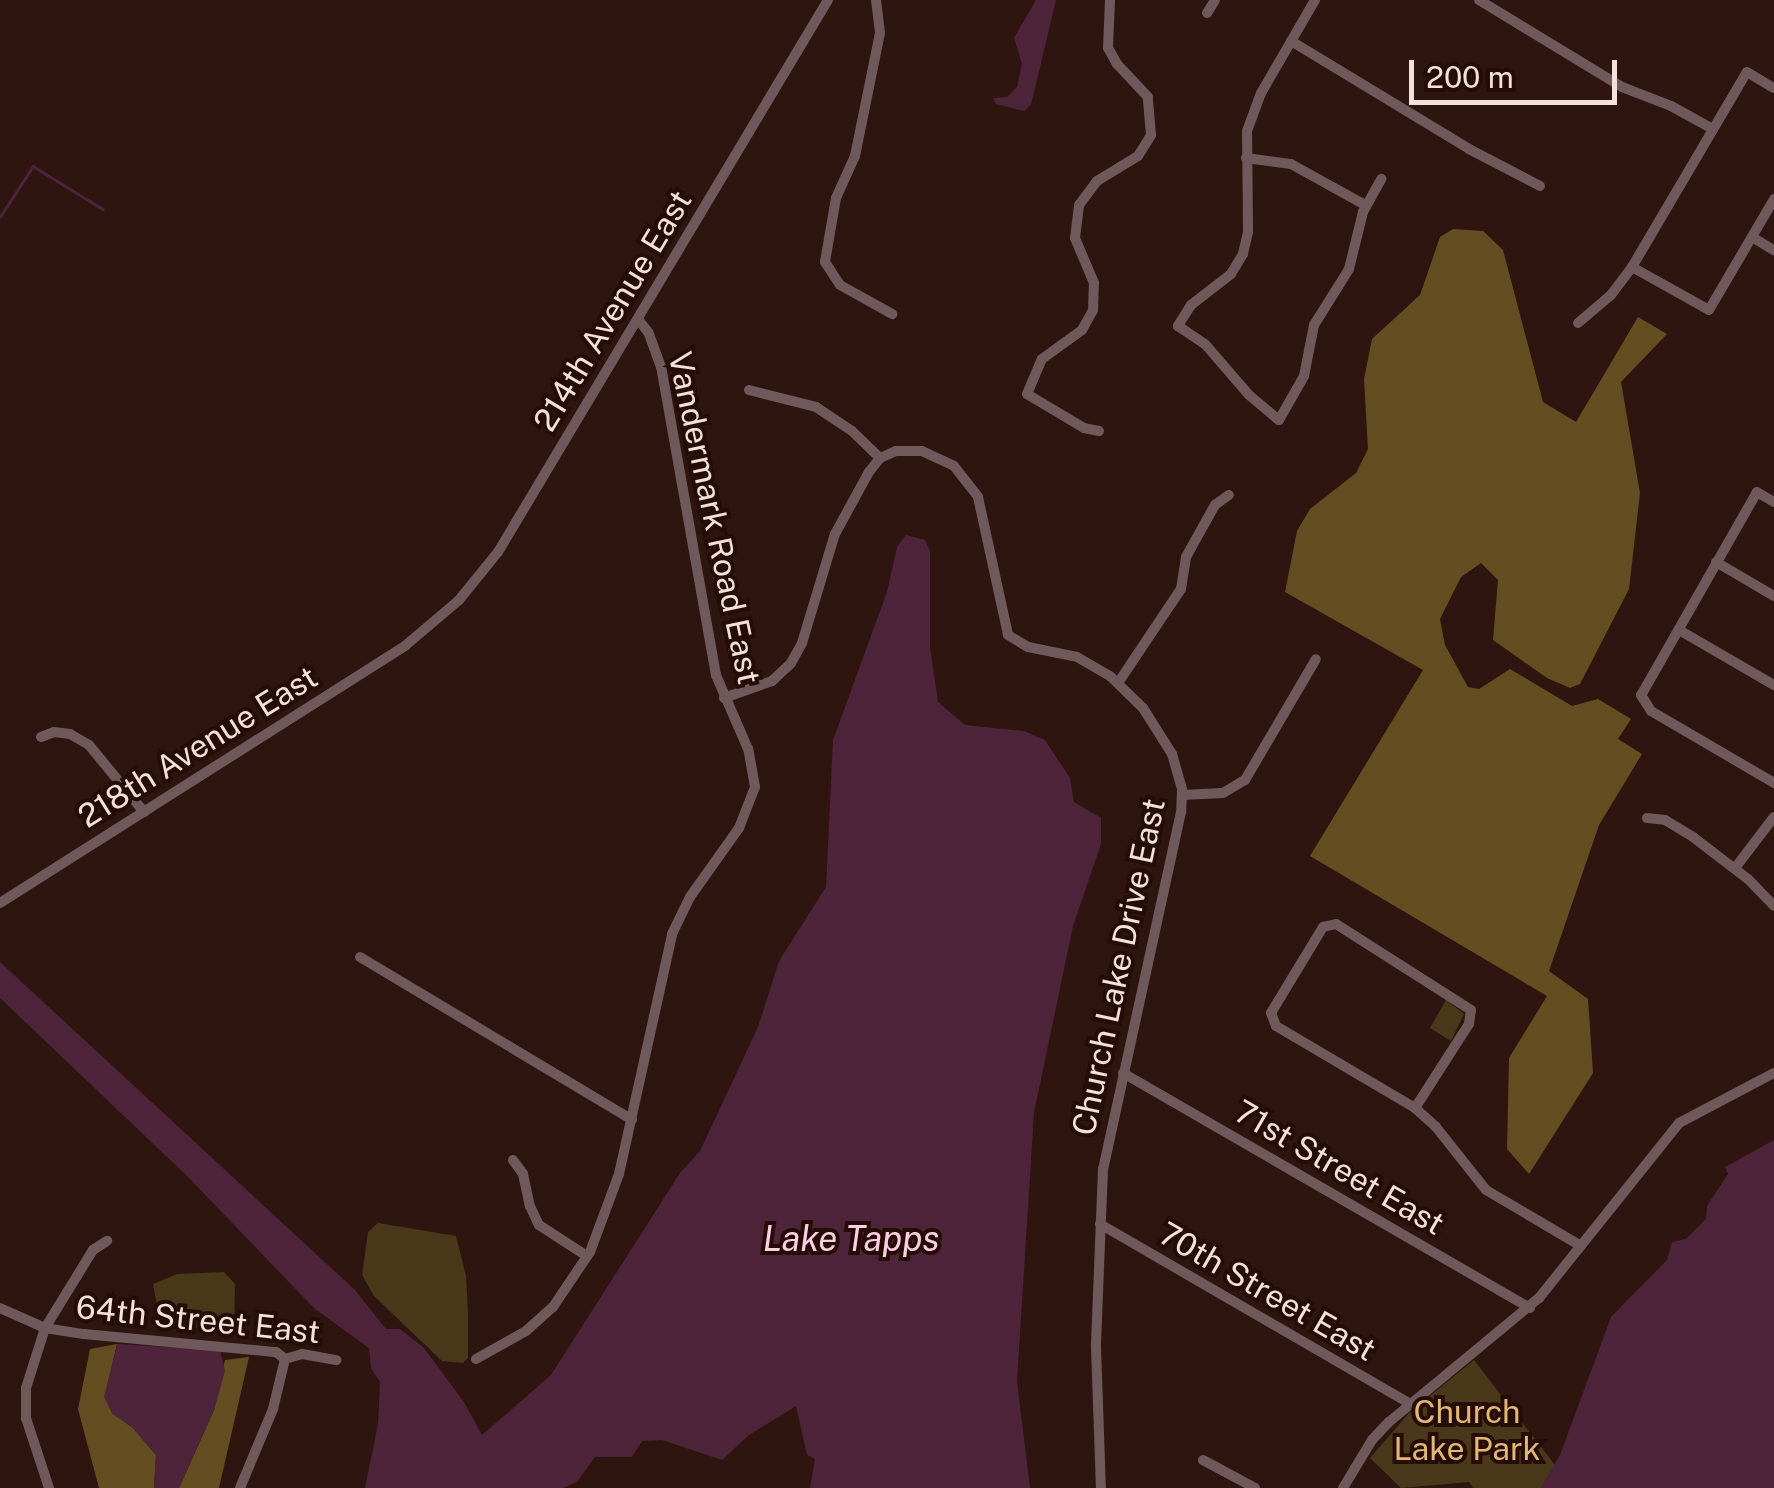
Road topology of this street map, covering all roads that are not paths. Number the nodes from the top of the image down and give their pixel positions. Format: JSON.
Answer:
{"nodes":[{"id":1,"x":828,"y":0,"type":"edge"},
{"id":2,"x":876,"y":0,"type":"edge"},
{"id":3,"x":1110,"y":0,"type":"edge"},
{"id":4,"x":1215,"y":0,"type":"edge"},
{"id":5,"x":1314,"y":0,"type":"edge"},
{"id":6,"x":1479,"y":0,"type":"edge"},
{"id":7,"x":1207,"y":13,"type":"dead end"},
{"id":8,"x":1291,"y":41,"type":"junction"},
{"id":9,"x":1774,"y":88,"type":"edge"},
{"id":10,"x":1713,"y":129,"type":"junction"},
{"id":11,"x":1246,"y":158,"type":"junction"},
{"id":12,"x":1381,"y":179,"type":"dead end"},
{"id":13,"x":1540,"y":186,"type":"dead end"},
{"id":14,"x":1774,"y":199,"type":"edge"},
{"id":15,"x":1366,"y":205,"type":"junction"},
{"id":16,"x":1752,"y":236,"type":"junction"},
{"id":17,"x":1774,"y":250,"type":"edge"},
{"id":18,"x":1632,"y":267,"type":"junction"},
{"id":19,"x":892,"y":314,"type":"dead end"},
{"id":20,"x":638,"y":319,"type":"junction"},
{"id":21,"x":1578,"y":323,"type":"dead end"},
{"id":22,"x":749,"y":390,"type":"dead end"},
{"id":23,"x":1098,"y":432,"type":"dead end"},
{"id":24,"x":880,"y":458,"type":"junction"},
{"id":25,"x":1228,"y":495,"type":"dead end"},
{"id":26,"x":1774,"y":502,"type":"edge"},
{"id":27,"x":1716,"y":562,"type":"junction"},
{"id":28,"x":1774,"y":596,"type":"edge"},
{"id":29,"x":1679,"y":630,"type":"junction"},
{"id":30,"x":422,"y":633,"type":"joint"},
{"id":31,"x":1316,"y":659,"type":"dead end"},
{"id":32,"x":1118,"y":683,"type":"junction"},
{"id":33,"x":1774,"y":685,"type":"edge"},
{"id":34,"x":724,"y":698,"type":"junction"},
{"id":35,"x":41,"y":737,"type":"dead end"},
{"id":36,"x":1774,"y":783,"type":"edge"},
{"id":37,"x":1182,"y":795,"type":"junction"},
{"id":38,"x":144,"y":812,"type":"junction"},
{"id":39,"x":1774,"y":817,"type":"edge"},
{"id":40,"x":1648,"y":818,"type":"dead end"},
{"id":41,"x":1735,"y":868,"type":"junction"},
{"id":42,"x":0,"y":903,"type":"edge"},
{"id":43,"x":1774,"y":906,"type":"edge"},
{"id":44,"x":360,"y":957,"type":"dead end"},
{"id":45,"x":1774,"y":1072,"type":"edge"},
{"id":46,"x":1123,"y":1073,"type":"junction"},
{"id":47,"x":1414,"y":1108,"type":"junction"},
{"id":48,"x":632,"y":1120,"type":"junction"},
{"id":49,"x":512,"y":1160,"type":"dead end"},
{"id":50,"x":1100,"y":1224,"type":"junction"},
{"id":51,"x":107,"y":1241,"type":"dead end"},
{"id":52,"x":1581,"y":1246,"type":"junction"},
{"id":53,"x":587,"y":1256,"type":"junction"},
{"id":54,"x":0,"y":1308,"type":"edge"},
{"id":55,"x":1530,"y":1308,"type":"junction"},
{"id":56,"x":46,"y":1328,"type":"junction"},
{"id":57,"x":476,"y":1359,"type":"dead end"},
{"id":58,"x":285,"y":1360,"type":"junction"},
{"id":59,"x":336,"y":1360,"type":"dead end"},
{"id":60,"x":1409,"y":1404,"type":"junction"},
{"id":61,"x":1204,"y":1460,"type":"dead end"},
{"id":62,"x":49,"y":1488,"type":"edge"},
{"id":63,"x":240,"y":1488,"type":"edge"},
{"id":64,"x":1101,"y":1488,"type":"edge"},
{"id":65,"x":1254,"y":1488,"type":"edge"},
{"id":66,"x":1343,"y":1488,"type":"edge"}],
"edges":[{"from":1,"to":20,"type":"street","name":"214th Avenue East"},
{"from":2,"to":19,"type":"street"},
{"from":3,"to":23,"type":"street"},
{"from":4,"to":7,"type":"street"},
{"from":5,"to":8,"type":"street"},
{"from":6,"to":10,"type":"street"},
{"from":8,"to":11,"type":"street"},
{"from":8,"to":13,"type":"street"},
{"from":9,"to":10,"type":"street"},
{"from":10,"to":18,"type":"street"},
{"from":11,"to":15,"type":"street"},
{"from":11,"to":15,"type":"street"},
{"from":12,"to":15,"type":"street"},
{"from":14,"to":16,"type":"street"},
{"from":16,"to":17,"type":"street"},
{"from":16,"to":18,"type":"street"},
{"from":18,"to":21,"type":"street"},
{"from":20,"to":30,"type":"street","name":"214th Avenue East"},
{"from":20,"to":34,"type":"street","name":"Vandermark Road East"},
{"from":22,"to":24,"type":"street"},
{"from":24,"to":32,"type":"street","name":"Church Lake Drive East"},
{"from":24,"to":34,"type":"street"},
{"from":25,"to":32,"type":"street"},
{"from":26,"to":27,"type":"street"},
{"from":27,"to":28,"type":"street"},
{"from":27,"to":29,"type":"street"},
{"from":29,"to":33,"type":"street"},
{"from":29,"to":36,"type":"street"},
{"from":30,"to":38,"type":"street","name":"218th Avenue East"},
{"from":31,"to":37,"type":"street"},
{"from":32,"to":37,"type":"street","name":"Church Lake Drive East"},
{"from":34,"to":48,"type":"street","name":"Vandermark Road East"},
{"from":35,"to":38,"type":"street"},
{"from":37,"to":46,"type":"street","name":"Church Lake Drive East"},
{"from":38,"to":42,"type":"street","name":"218th Avenue East"},
{"from":39,"to":41,"type":"street"},
{"from":40,"to":41,"type":"street"},
{"from":41,"to":43,"type":"street"},
{"from":44,"to":48,"type":"street"},
{"from":45,"to":52,"type":"street"},
{"from":46,"to":50,"type":"street","name":"Church Lake Drive East"},
{"from":46,"to":55,"type":"street","name":"71st Street East"},
{"from":47,"to":47,"type":"street"},
{"from":47,"to":52,"type":"street"},
{"from":48,"to":53,"type":"street","name":"Vandermark Road East"},
{"from":49,"to":53,"type":"street"},
{"from":50,"to":60,"type":"street","name":"70th Street East"},
{"from":50,"to":64,"type":"street","name":"Church Lake Drive East"},
{"from":51,"to":56,"type":"street"},
{"from":52,"to":55,"type":"street"},
{"from":53,"to":57,"type":"street","name":"Vandermark Road East"},
{"from":54,"to":56,"type":"street","name":"64th Street East"},
{"from":55,"to":60,"type":"street"},
{"from":56,"to":58,"type":"street","name":"64th Street East"},
{"from":56,"to":62,"type":"street"},
{"from":58,"to":59,"type":"street","name":"64th Street East"},
{"from":58,"to":63,"type":"street"},
{"from":60,"to":66,"type":"street"},
{"from":61,"to":65,"type":"street"}]}
